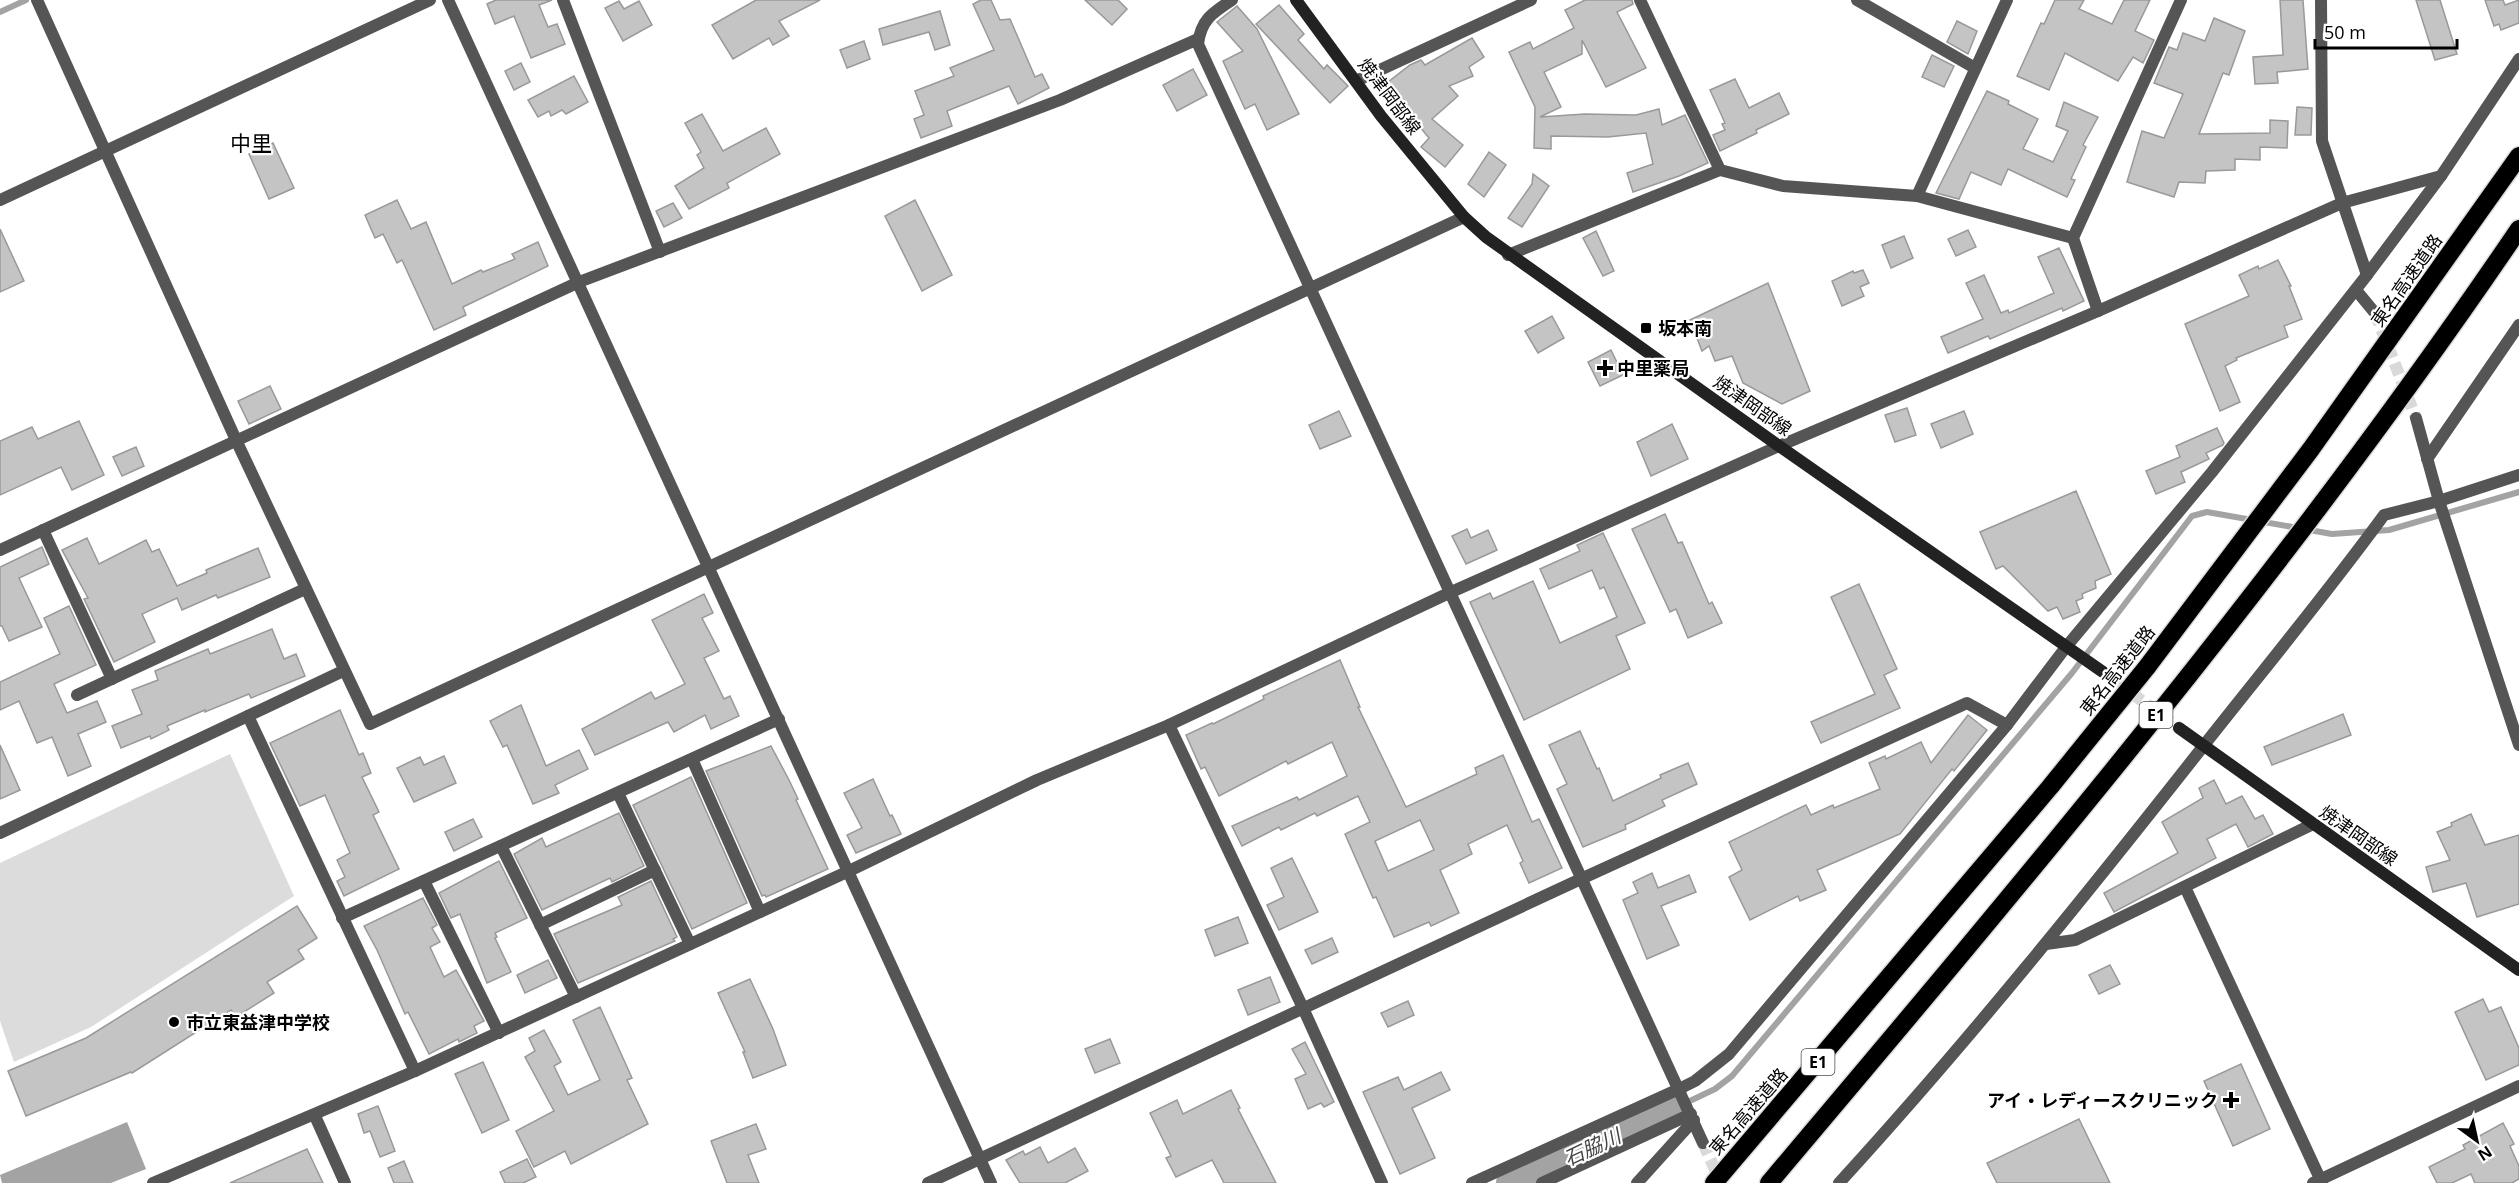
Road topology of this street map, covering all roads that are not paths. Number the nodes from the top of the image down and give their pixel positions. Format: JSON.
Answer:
{"nodes":[{"id":1,"x":37,"y":0,"type":"edge"},
{"id":2,"x":430,"y":0,"type":"edge"},
{"id":3,"x":448,"y":0,"type":"edge"},
{"id":4,"x":563,"y":0,"type":"edge"},
{"id":5,"x":1232,"y":0,"type":"edge"},
{"id":6,"x":1296,"y":0,"type":"edge"},
{"id":7,"x":1531,"y":0,"type":"edge"},
{"id":8,"x":1640,"y":0,"type":"edge"},
{"id":9,"x":1857,"y":0,"type":"edge"},
{"id":10,"x":2007,"y":0,"type":"edge"},
{"id":11,"x":2181,"y":0,"type":"edge"},
{"id":12,"x":2321,"y":0,"type":"edge"},
{"id":13,"x":1198,"y":39,"type":"junction"},
{"id":14,"x":2519,"y":59,"type":"edge"},
{"id":15,"x":1975,"y":68,"type":"junction"},
{"id":16,"x":1356,"y":81,"type":"junction"},
{"id":17,"x":107,"y":151,"type":"junction"},
{"id":18,"x":2519,"y":156,"type":"edge"},
{"id":19,"x":1720,"y":170,"type":"junction"},
{"id":20,"x":2441,"y":176,"type":"junction"},
{"id":21,"x":1917,"y":196,"type":"junction"},
{"id":22,"x":0,"y":200,"type":"edge"},
{"id":23,"x":2342,"y":203,"type":"junction"},
{"id":24,"x":1464,"y":218,"type":"junction"},
{"id":25,"x":2519,"y":229,"type":"edge"},
{"id":26,"x":2073,"y":238,"type":"junction"},
{"id":27,"x":660,"y":252,"type":"junction"},
{"id":28,"x":1508,"y":255,"type":"junction"},
{"id":29,"x":2367,"y":276,"type":"junction"},
{"id":30,"x":579,"y":282,"type":"junction"},
{"id":31,"x":1311,"y":290,"type":"junction"},
{"id":32,"x":2356,"y":290,"type":"junction"},
{"id":33,"x":2098,"y":311,"type":"junction"},
{"id":34,"x":2375,"y":313,"type":"tunnel mouth"},
{"id":35,"x":2519,"y":325,"type":"edge"},
{"id":36,"x":2416,"y":418,"type":"tunnel mouth"},
{"id":37,"x":236,"y":440,"type":"junction"},
{"id":38,"x":1779,"y":446,"type":"junction"},
{"id":39,"x":2427,"y":459,"type":"junction"},
{"id":40,"x":2519,"y":475,"type":"edge"},
{"id":41,"x":2439,"y":501,"type":"junction"},
{"id":42,"x":43,"y":530,"type":"junction"},
{"id":43,"x":0,"y":550,"type":"edge"},
{"id":44,"x":709,"y":568,"type":"junction"},
{"id":45,"x":305,"y":590,"type":"junction"},
{"id":46,"x":1449,"y":593,"type":"junction"},
{"id":47,"x":2066,"y":647,"type":"junction"},
{"id":48,"x":343,"y":671,"type":"junction"},
{"id":49,"x":2103,"y":672,"type":"tunnel mouth"},
{"id":50,"x":112,"y":679,"type":"junction"},
{"id":51,"x":77,"y":695,"type":"dead end"},
{"id":52,"x":248,"y":716,"type":"junction"},
{"id":53,"x":779,"y":719,"type":"junction"},
{"id":54,"x":1169,"y":725,"type":"junction"},
{"id":55,"x":2007,"y":725,"type":"junction"},
{"id":56,"x":2179,"y":728,"type":"tunnel mouth"},
{"id":57,"x":2519,"y":745,"type":"edge"},
{"id":58,"x":2203,"y":746,"type":"junction"},
{"id":59,"x":692,"y":759,"type":"junction"},
{"id":60,"x":618,"y":793,"type":"junction"},
{"id":61,"x":2313,"y":824,"type":"junction"},
{"id":62,"x":0,"y":833,"type":"edge"},
{"id":63,"x":501,"y":846,"type":"junction"},
{"id":64,"x":655,"y":870,"type":"junction"},
{"id":65,"x":849,"y":871,"type":"junction"},
{"id":66,"x":1583,"y":878,"type":"junction"},
{"id":67,"x":424,"y":881,"type":"junction"},
{"id":68,"x":2185,"y":887,"type":"junction"},
{"id":69,"x":760,"y":912,"type":"junction"},
{"id":70,"x":342,"y":918,"type":"junction"},
{"id":71,"x":540,"y":925,"type":"junction"},
{"id":72,"x":690,"y":944,"type":"junction"},
{"id":73,"x":2046,"y":944,"type":"junction"},
{"id":74,"x":2519,"y":970,"type":"edge"},
{"id":75,"x":576,"y":997,"type":"junction"},
{"id":76,"x":1303,"y":1008,"type":"junction"},
{"id":77,"x":499,"y":1033,"type":"junction"},
{"id":78,"x":415,"y":1071,"type":"junction"},
{"id":79,"x":2519,"y":1086,"type":"edge"},
{"id":80,"x":1679,"y":1089,"type":"junction"},
{"id":81,"x":315,"y":1116,"type":"junction"},
{"id":82,"x":1692,"y":1117,"type":"junction"},
{"id":83,"x":1703,"y":1143,"type":"tunnel mouth"},
{"id":84,"x":980,"y":1159,"type":"junction"},
{"id":85,"x":2318,"y":1182,"type":"edge"},
{"id":86,"x":153,"y":1183,"type":"edge"},
{"id":87,"x":345,"y":1183,"type":"edge"},
{"id":88,"x":928,"y":1183,"type":"edge"},
{"id":89,"x":991,"y":1183,"type":"edge"},
{"id":90,"x":1382,"y":1183,"type":"edge"},
{"id":91,"x":1472,"y":1183,"type":"edge"},
{"id":92,"x":1542,"y":1183,"type":"edge"},
{"id":93,"x":1637,"y":1183,"type":"edge"},
{"id":94,"x":1714,"y":1183,"type":"edge"},
{"id":95,"x":1769,"y":1183,"type":"edge"},
{"id":96,"x":1839,"y":1183,"type":"edge"}],
"edges":[{"from":1,"to":17,"type":"street"},
{"from":2,"to":17,"type":"street"},
{"from":3,"to":30,"type":"street"},
{"from":4,"to":27,"type":"street"},
{"from":5,"to":13,"type":"street"},
{"from":6,"to":16,"type":"main road","name":"焼津岡部線"},
{"from":7,"to":16,"type":"street"},
{"from":8,"to":19,"type":"street"},
{"from":9,"to":15,"type":"street"},
{"from":10,"to":15,"type":"street"},
{"from":11,"to":26,"type":"street"},
{"from":12,"to":23,"type":"street"},
{"from":13,"to":27,"type":"street"},
{"from":13,"to":31,"type":"street"},
{"from":14,"to":20,"type":"street"},
{"from":15,"to":21,"type":"street"},
{"from":16,"to":24,"type":"main road","name":"焼津岡部線"},
{"from":17,"to":22,"type":"street"},
{"from":17,"to":37,"type":"street"},
{"from":18,"to":94,"type":"highway","name":"東名高速道路","number":"E1"},
{"from":19,"to":21,"type":"street"},
{"from":19,"to":28,"type":"street"},
{"from":20,"to":23,"type":"street"},
{"from":20,"to":29,"type":"street"},
{"from":21,"to":26,"type":"street"},
{"from":23,"to":29,"type":"street"},
{"from":23,"to":33,"type":"street"},
{"from":24,"to":28,"type":"main road","name":"焼津岡部線"},
{"from":24,"to":31,"type":"street"},
{"from":25,"to":95,"type":"highway","number":"E1"},
{"from":26,"to":33,"type":"street"},
{"from":27,"to":30,"type":"street"},
{"from":28,"to":38,"type":"main road","name":"焼津岡部線"},
{"from":29,"to":32,"type":"street"},
{"from":30,"to":37,"type":"street"},
{"from":30,"to":44,"type":"street"},
{"from":31,"to":44,"type":"street"},
{"from":31,"to":46,"type":"street"},
{"from":32,"to":34,"type":"street"},
{"from":32,"to":47,"type":"street"},
{"from":33,"to":38,"type":"street"},
{"from":35,"to":39,"type":"street"},
{"from":36,"to":39,"type":"street"},
{"from":37,"to":42,"type":"street"},
{"from":37,"to":45,"type":"street"},
{"from":38,"to":46,"type":"street"},
{"from":38,"to":47,"type":"main road","name":"焼津岡部線"},
{"from":39,"to":41,"type":"street"},
{"from":40,"to":41,"type":"street"},
{"from":41,"to":57,"type":"street"},
{"from":41,"to":58,"type":"street"},
{"from":42,"to":43,"type":"street"},
{"from":42,"to":50,"type":"street"},
{"from":44,"to":48,"type":"street"},
{"from":44,"to":53,"type":"street"},
{"from":45,"to":48,"type":"street"},
{"from":45,"to":50,"type":"street"},
{"from":46,"to":54,"type":"street"},
{"from":46,"to":66,"type":"street"},
{"from":47,"to":49,"type":"main road","name":"焼津岡部線"},
{"from":47,"to":55,"type":"street"},
{"from":48,"to":52,"type":"street"},
{"from":50,"to":51,"type":"street"},
{"from":52,"to":62,"type":"street"},
{"from":52,"to":70,"type":"street"},
{"from":53,"to":59,"type":"street"},
{"from":53,"to":65,"type":"street"},
{"from":54,"to":65,"type":"street"},
{"from":54,"to":76,"type":"street"},
{"from":55,"to":66,"type":"street"},
{"from":55,"to":80,"type":"street"},
{"from":56,"to":58,"type":"main road","name":"焼津岡部線"},
{"from":58,"to":61,"type":"main road","name":"焼津岡部線"},
{"from":58,"to":73,"type":"street"},
{"from":59,"to":60,"type":"street"},
{"from":59,"to":69,"type":"street"},
{"from":60,"to":63,"type":"street"},
{"from":60,"to":64,"type":"street"},
{"from":61,"to":68,"type":"street"},
{"from":61,"to":74,"type":"main road","name":"焼津岡部線"},
{"from":63,"to":67,"type":"street"},
{"from":63,"to":71,"type":"street"},
{"from":64,"to":71,"type":"street"},
{"from":64,"to":72,"type":"street"},
{"from":65,"to":69,"type":"street"},
{"from":65,"to":84,"type":"street"},
{"from":66,"to":76,"type":"street"},
{"from":66,"to":80,"type":"street"},
{"from":67,"to":70,"type":"street"},
{"from":67,"to":77,"type":"street"},
{"from":68,"to":73,"type":"street"},
{"from":68,"to":85,"type":"street"},
{"from":69,"to":72,"type":"street"},
{"from":70,"to":78,"type":"street"},
{"from":71,"to":75,"type":"street"},
{"from":72,"to":75,"type":"street"},
{"from":73,"to":96,"type":"street"},
{"from":75,"to":77,"type":"street"},
{"from":76,"to":84,"type":"street"},
{"from":76,"to":90,"type":"street"},
{"from":77,"to":78,"type":"street"},
{"from":78,"to":81,"type":"street"},
{"from":79,"to":85,"type":"street"},
{"from":80,"to":82,"type":"street"},
{"from":80,"to":91,"type":"street"},
{"from":81,"to":86,"type":"street"},
{"from":81,"to":87,"type":"street"},
{"from":82,"to":83,"type":"street"},
{"from":82,"to":92,"type":"street"},
{"from":82,"to":93,"type":"street"},
{"from":84,"to":88,"type":"street"},
{"from":84,"to":89,"type":"street"}]}
